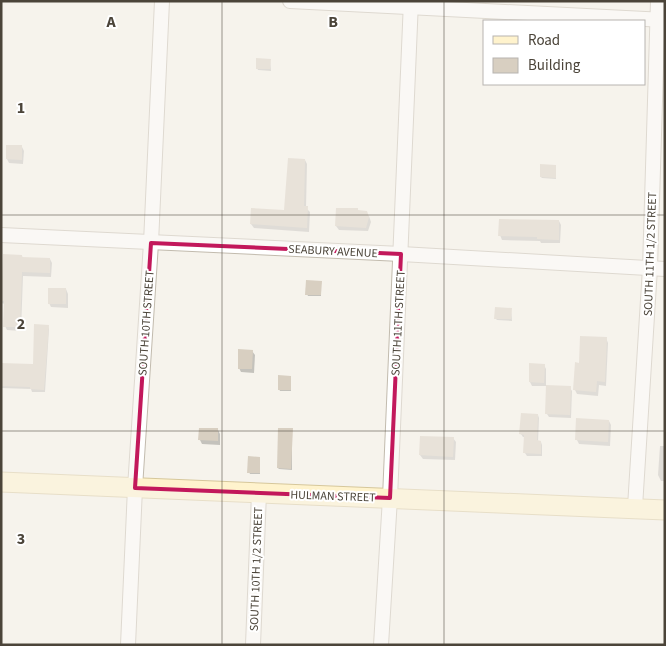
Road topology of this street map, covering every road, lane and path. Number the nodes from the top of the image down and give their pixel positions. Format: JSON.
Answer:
{"nodes":[{"id":1,"x":162,"y":1,"type":"edge"},
{"id":2,"x":290,"y":1,"type":"edge"},
{"id":3,"x":658,"y":1,"type":"edge"},
{"id":4,"x":411,"y":4,"type":"edge"},
{"id":5,"x":661,"y":20,"type":"edge"},
{"id":6,"x":1,"y":235,"type":"edge"},
{"id":7,"x":152,"y":243,"type":"junction"},
{"id":8,"x":401,"y":254,"type":"junction"},
{"id":9,"x":650,"y":268,"type":"junction"},
{"id":10,"x":665,"y":269,"type":"edge"},
{"id":11,"x":1,"y":482,"type":"edge"},
{"id":12,"x":136,"y":488,"type":"junction"},
{"id":13,"x":259,"y":493,"type":"junction"},
{"id":14,"x":390,"y":498,"type":"junction"},
{"id":15,"x":635,"y":507,"type":"junction"},
{"id":16,"x":665,"y":510,"type":"edge"},
{"id":17,"x":128,"y":645,"type":"edge"},
{"id":18,"x":253,"y":645,"type":"edge"},
{"id":19,"x":381,"y":645,"type":"edge"}],
"edges":[{"from":1,"to":7,"type":"street","name":"SOUTH 10TH STREET"},
{"from":2,"to":4,"type":"street"},
{"from":3,"to":5,"type":"street","name":"SOUTH 11TH 1/2 STREET"},
{"from":4,"to":5,"type":"street"},
{"from":4,"to":8,"type":"street","name":"SOUTH 11TH STREET"},
{"from":5,"to":9,"type":"street","name":"SOUTH 11TH 1/2 STREET"},
{"from":6,"to":7,"type":"street","name":"SEABURY AVENUE"},
{"from":7,"to":8,"type":"street","name":"SEABURY AVENUE"},
{"from":7,"to":12,"type":"street","name":"SOUTH 10TH STREET"},
{"from":8,"to":9,"type":"street","name":"SEABURY AVENUE"},
{"from":8,"to":14,"type":"street","name":"SOUTH 11TH STREET"},
{"from":9,"to":10,"type":"street","name":"SEABURY AVENUE"},
{"from":9,"to":15,"type":"street","name":"SOUTH 11TH 1/2 STREET"},
{"from":11,"to":12,"type":"street","name":"HULMAN STREET"},
{"from":12,"to":13,"type":"street","name":"HULMAN STREET"},
{"from":12,"to":17,"type":"street","name":"SOUTH 10TH STREET"},
{"from":13,"to":14,"type":"street","name":"HULMAN STREET"},
{"from":13,"to":18,"type":"street","name":"SOUTH 10TH 1/2 STREET"},
{"from":14,"to":15,"type":"street","name":"HULMAN STREET"},
{"from":14,"to":19,"type":"street","name":"SOUTH 11TH STREET"},
{"from":15,"to":16,"type":"street","name":"HULMAN STREET"}]}
